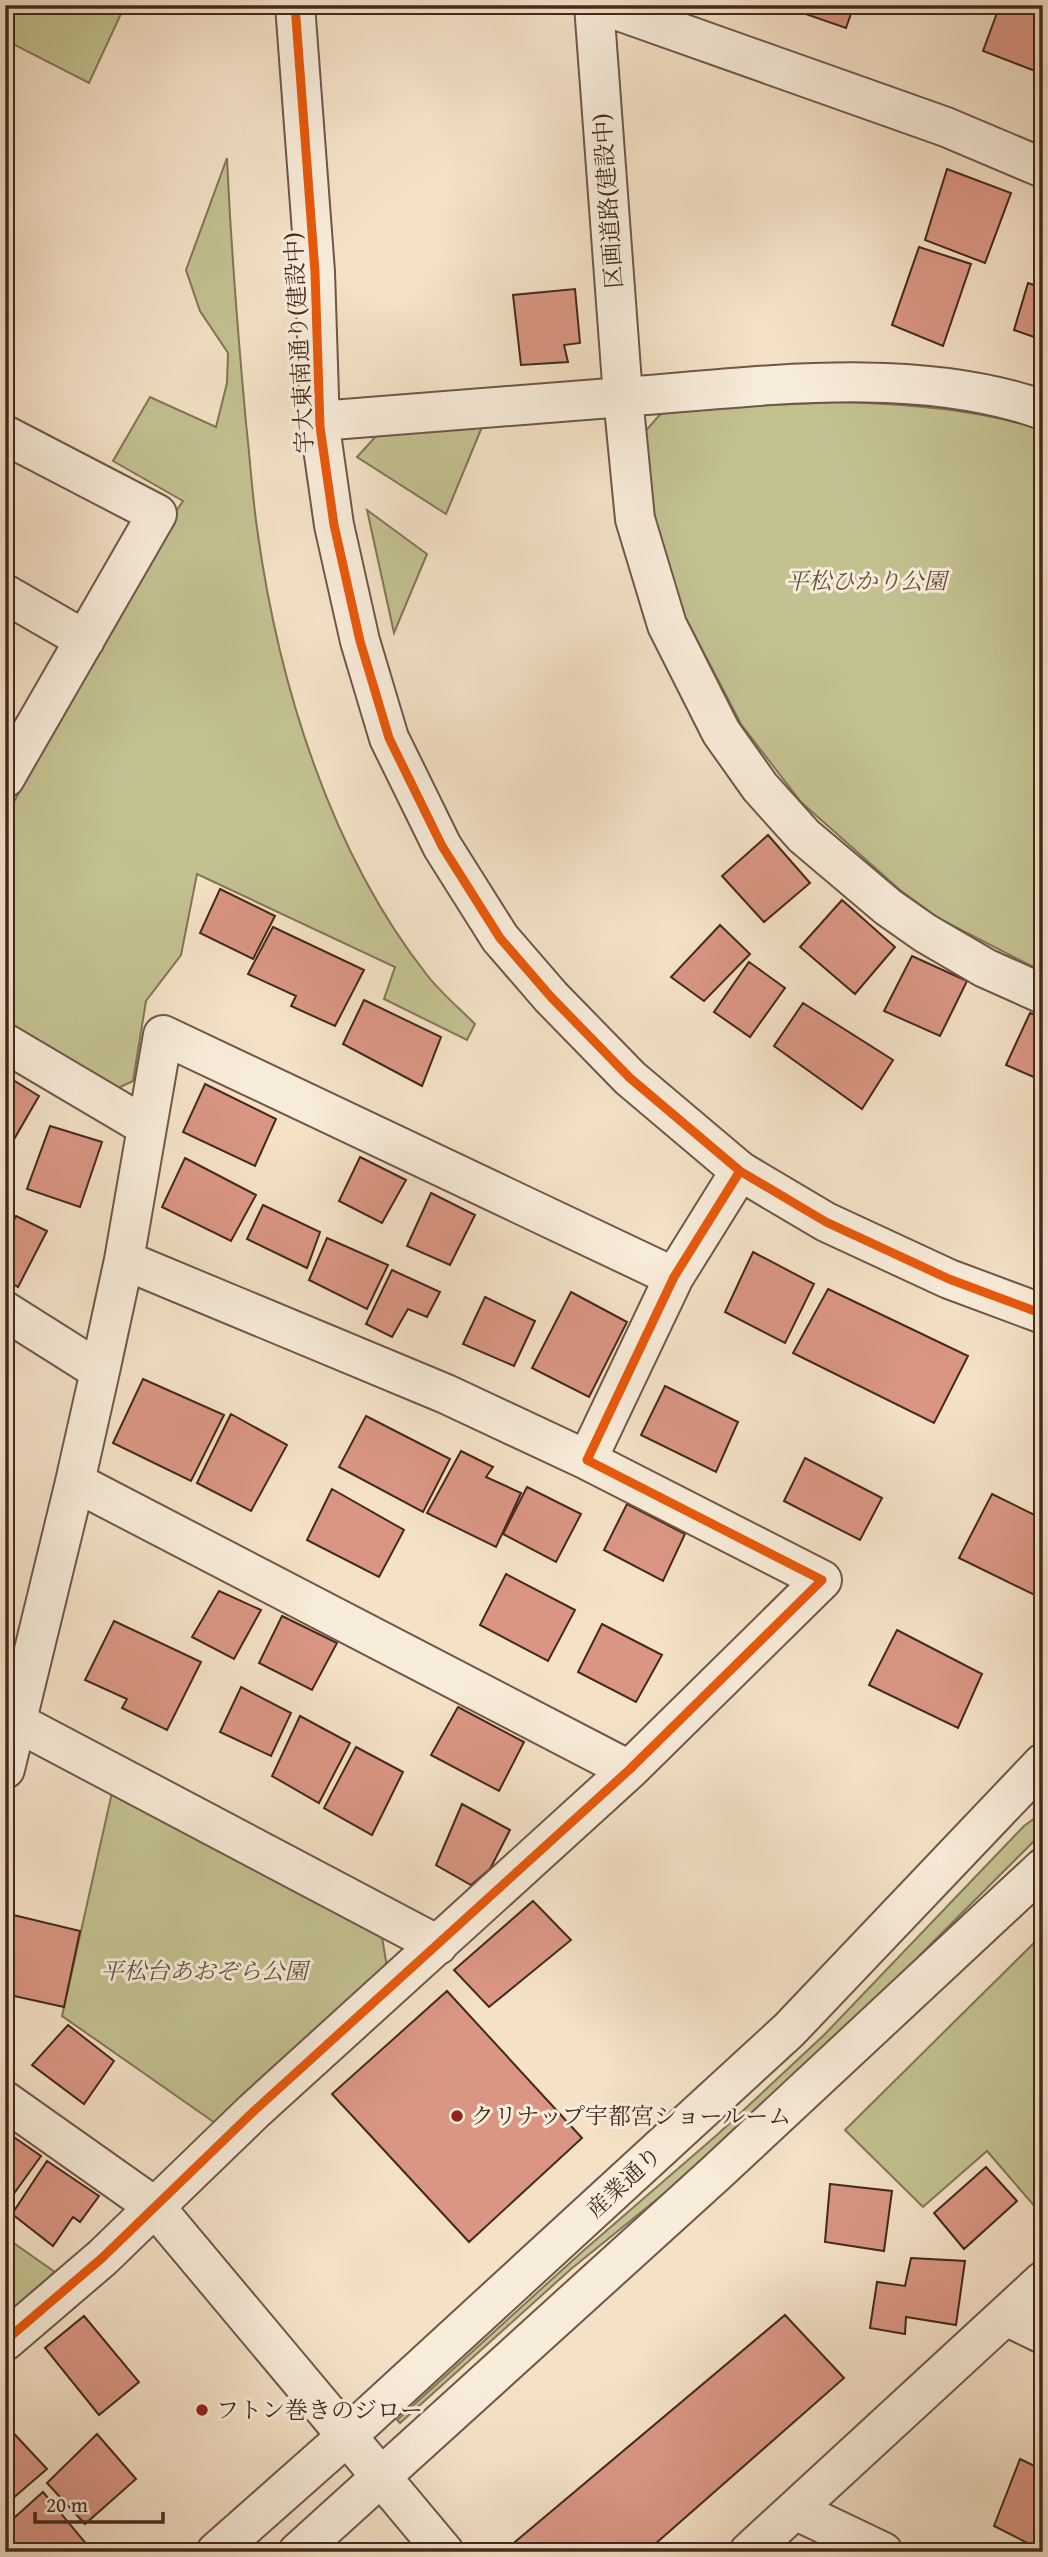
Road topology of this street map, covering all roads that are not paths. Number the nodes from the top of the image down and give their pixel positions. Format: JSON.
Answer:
{"nodes":[{"id":1,"x":295,"y":5,"type":"edge"},
{"id":2,"x":594,"y":5,"type":"edge"},
{"id":3,"x":602,"y":5,"type":"edge"},
{"id":4,"x":1043,"y":167,"type":"edge"},
{"id":5,"x":622,"y":397,"type":"junction"},
{"id":6,"x":1043,"y":410,"type":"edge"},
{"id":7,"x":320,"y":427,"type":"junction"},
{"id":8,"x":5,"y":435,"type":"edge"},
{"id":9,"x":5,"y":594,"type":"edge"},
{"id":10,"x":85,"y":640,"type":"junction"},
{"id":11,"x":5,"y":778,"type":"edge"},
{"id":12,"x":1043,"y":994,"type":"edge"},
{"id":13,"x":5,"y":1043,"type":"edge"},
{"id":14,"x":147,"y":1127,"type":"junction"},
{"id":15,"x":740,"y":1171,"type":"junction"},
{"id":16,"x":124,"y":1260,"type":"junction"},
{"id":17,"x":674,"y":1277,"type":"junction"},
{"id":18,"x":5,"y":1311,"type":"edge"},
{"id":19,"x":1043,"y":1314,"type":"edge"},
{"id":20,"x":100,"y":1371,"type":"junction"},
{"id":21,"x":587,"y":1460,"type":"junction"},
{"id":22,"x":75,"y":1482,"type":"junction"},
{"id":23,"x":10,"y":1720,"type":"edge"},
{"id":24,"x":1043,"y":1763,"type":"edge"},
{"id":25,"x":5,"y":1769,"type":"edge"},
{"id":26,"x":629,"y":1770,"type":"junction"},
{"id":27,"x":1043,"y":1868,"type":"edge"},
{"id":28,"x":438,"y":1945,"type":"junction"},
{"id":29,"x":5,"y":2101,"type":"edge"},
{"id":30,"x":155,"y":2207,"type":"junction"},
{"id":31,"x":1043,"y":2281,"type":"edge"},
{"id":32,"x":1006,"y":2316,"type":"junction"},
{"id":33,"x":1043,"y":2334,"type":"edge"},
{"id":34,"x":5,"y":2341,"type":"edge"},
{"id":35,"x":346,"y":2436,"type":"junction"},
{"id":36,"x":382,"y":2478,"type":"junction"},
{"id":37,"x":795,"y":2510,"type":"junction"},
{"id":38,"x":216,"y":2552,"type":"edge"},
{"id":39,"x":298,"y":2552,"type":"edge"},
{"id":40,"x":444,"y":2552,"type":"edge"},
{"id":41,"x":748,"y":2552,"type":"edge"},
{"id":42,"x":883,"y":2552,"type":"edge"}],
"edges":[{"from":1,"to":7,"type":"street","name":"宇大東南通り(建設中)"},
{"from":2,"to":5,"type":"street","name":"区画道路(建設中)"},
{"from":3,"to":4,"type":"street"},
{"from":5,"to":6,"type":"street"},
{"from":5,"to":7,"type":"street"},
{"from":5,"to":12,"type":"street","name":"区画道路(建設中)"},
{"from":7,"to":15,"type":"street","name":"宇大東南通り(建設中)"},
{"from":8,"to":10,"type":"street"},
{"from":9,"to":10,"type":"street"},
{"from":10,"to":11,"type":"street"},
{"from":13,"to":14,"type":"street"},
{"from":14,"to":16,"type":"street"},
{"from":14,"to":17,"type":"street"},
{"from":15,"to":17,"type":"street"},
{"from":15,"to":19,"type":"street","name":"宇大東南通り(建設中)"},
{"from":16,"to":20,"type":"street"},
{"from":16,"to":21,"type":"street"},
{"from":17,"to":21,"type":"street"},
{"from":18,"to":20,"type":"street"},
{"from":20,"to":22,"type":"street"},
{"from":21,"to":26,"type":"street"},
{"from":22,"to":23,"type":"street"},
{"from":22,"to":26,"type":"street"},
{"from":23,"to":25,"type":"street"},
{"from":23,"to":28,"type":"street"},
{"from":24,"to":35,"type":"street","name":"産業通り"},
{"from":26,"to":28,"type":"street"},
{"from":27,"to":36,"type":"street"},
{"from":28,"to":30,"type":"street"},
{"from":29,"to":30,"type":"street"},
{"from":30,"to":34,"type":"street"},
{"from":30,"to":35,"type":"street"},
{"from":31,"to":32,"type":"street"},
{"from":32,"to":33,"type":"street"},
{"from":32,"to":37,"type":"street"},
{"from":35,"to":36,"type":"street"},
{"from":35,"to":38,"type":"street","name":"産業通り"},
{"from":36,"to":39,"type":"street"},
{"from":36,"to":40,"type":"street"},
{"from":37,"to":41,"type":"street"},
{"from":37,"to":42,"type":"street"}]}
